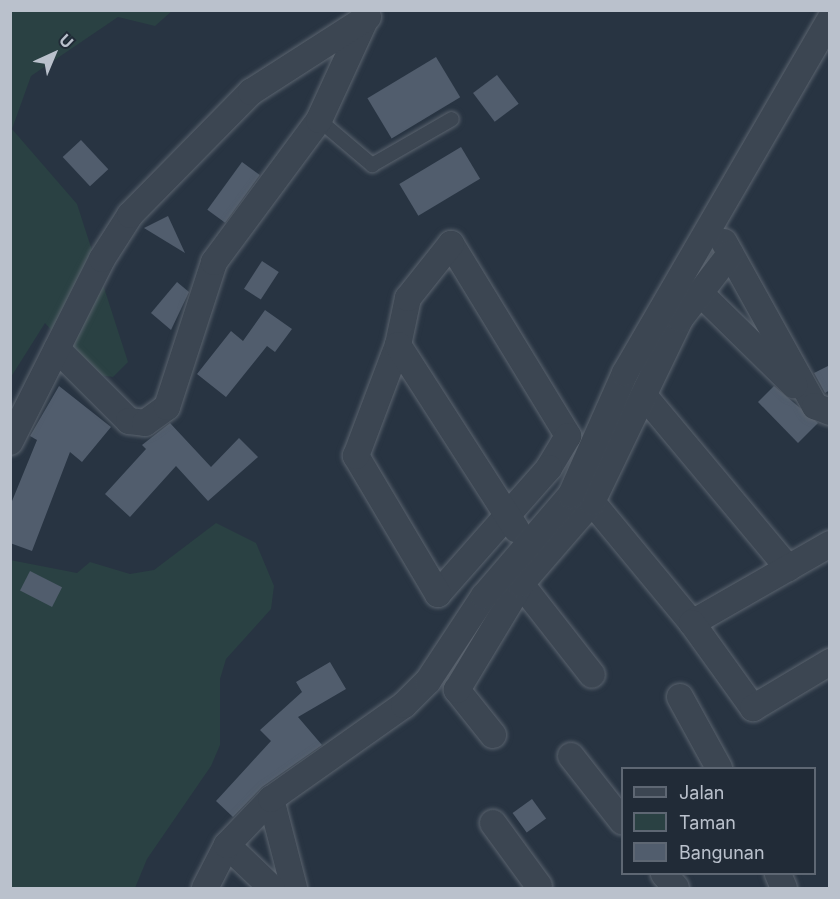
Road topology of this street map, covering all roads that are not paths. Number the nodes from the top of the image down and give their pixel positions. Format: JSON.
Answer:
{"nodes":[{"id":1,"x":374,"y":14,"type":"edge"},
{"id":2,"x":830,"y":20,"type":"edge"},
{"id":3,"x":452,"y":119,"type":"dead end"},
{"id":4,"x":319,"y":120,"type":"junction"},
{"id":5,"x":713,"y":217,"type":"junction"},
{"id":6,"x":730,"y":254,"type":"junction"},
{"id":7,"x":700,"y":293,"type":"junction"},
{"id":8,"x":398,"y":345,"type":"junction"},
{"id":9,"x":57,"y":349,"type":"junction"},
{"id":10,"x":646,"y":398,"type":"junction"},
{"id":11,"x":822,"y":409,"type":"edge"},
{"id":12,"x":10,"y":442,"type":"edge"},
{"id":13,"x":592,"y":502,"type":"junction"},
{"id":14,"x":505,"y":518,"type":"junction"},
{"id":15,"x":529,"y":542,"type":"junction"},
{"id":16,"x":830,"y":544,"type":"edge"},
{"id":17,"x":789,"y":568,"type":"junction"},
{"id":18,"x":521,"y":584,"type":"junction"},
{"id":19,"x":692,"y":623,"type":"junction"},
{"id":20,"x":830,"y":662,"type":"edge"},
{"id":21,"x":592,"y":675,"type":"dead end"},
{"id":22,"x":680,"y":698,"type":"dead end"},
{"id":23,"x":493,"y":735,"type":"dead end"},
{"id":24,"x":571,"y":756,"type":"dead end"},
{"id":25,"x":719,"y":767,"type":"edge"},
{"id":26,"x":271,"y":799,"type":"junction"},
{"id":27,"x":621,"y":820,"type":"edge"},
{"id":28,"x":493,"y":823,"type":"dead end"},
{"id":29,"x":227,"y":845,"type":"junction"},
{"id":30,"x":666,"y":875,"type":"edge"},
{"id":31,"x":205,"y":888,"type":"edge"},
{"id":32,"x":272,"y":888,"type":"edge"},
{"id":33,"x":294,"y":888,"type":"edge"},
{"id":34,"x":539,"y":888,"type":"edge"},
{"id":35,"x":676,"y":888,"type":"edge"}],
"edges":[{"from":1,"to":4,"type":"street"},
{"from":1,"to":9,"type":"street"},
{"from":2,"to":5,"type":"street"},
{"from":3,"to":4,"type":"lane"},
{"from":4,"to":9,"type":"street"},
{"from":5,"to":6,"type":"street"},
{"from":5,"to":15,"type":"street"},
{"from":6,"to":7,"type":"street"},
{"from":6,"to":11,"type":"street"},
{"from":7,"to":10,"type":"street"},
{"from":7,"to":11,"type":"street"},
{"from":8,"to":14,"type":"street"},
{"from":8,"to":14,"type":"street"},
{"from":8,"to":14,"type":"street"},
{"from":9,"to":12,"type":"street"},
{"from":10,"to":13,"type":"street"},
{"from":10,"to":17,"type":"street"},
{"from":13,"to":18,"type":"street"},
{"from":13,"to":19,"type":"street"},
{"from":14,"to":15,"type":"street"},
{"from":15,"to":26,"type":"street"},
{"from":16,"to":17,"type":"street"},
{"from":17,"to":19,"type":"street"},
{"from":18,"to":21,"type":"street"},
{"from":18,"to":23,"type":"street"},
{"from":19,"to":20,"type":"street"},
{"from":22,"to":25,"type":"street"},
{"from":24,"to":27,"type":"street"},
{"from":26,"to":29,"type":"street"},
{"from":26,"to":33,"type":"street"},
{"from":28,"to":34,"type":"street"},
{"from":29,"to":31,"type":"street"},
{"from":29,"to":32,"type":"street"},
{"from":30,"to":35,"type":"street"}]}
